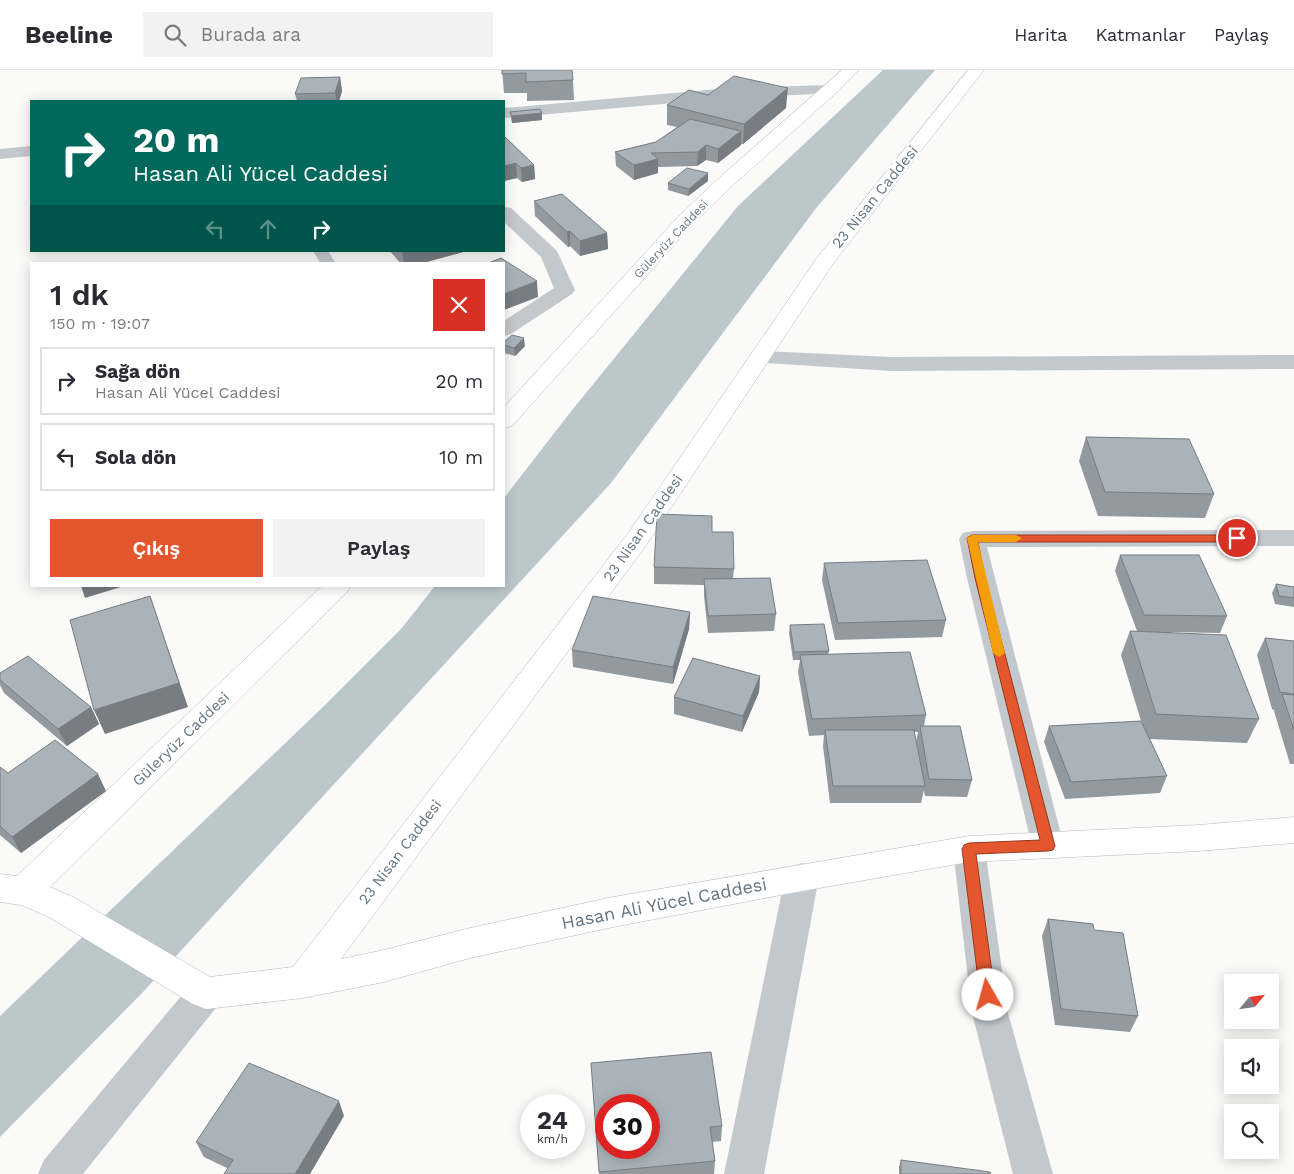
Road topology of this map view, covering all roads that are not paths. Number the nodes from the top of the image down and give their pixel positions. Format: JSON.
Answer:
{"nodes":[{"id":1,"x":851,"y":70,"type":"edge"},
{"id":2,"x":976,"y":70,"type":"edge"},
{"id":3,"x":831,"y":90,"type":"junction"},
{"id":4,"x":505,"y":113,"type":"edge"},
{"id":5,"x":30,"y":151,"type":"edge"},
{"id":6,"x":0,"y":154,"type":"edge"},
{"id":7,"x":505,"y":213,"type":"edge"},
{"id":8,"x":505,"y":329,"type":"edge"},
{"id":9,"x":760,"y":357,"type":"junction"},
{"id":10,"x":1294,"y":362,"type":"edge"},
{"id":11,"x":505,"y":420,"type":"edge"},
{"id":12,"x":1294,"y":538,"type":"edge"},
{"id":13,"x":337,"y":587,"type":"edge"},
{"id":14,"x":1294,"y":830,"type":"edge"},
{"id":15,"x":1048,"y":846,"type":"junction"},
{"id":16,"x":969,"y":849,"type":"junction"},
{"id":17,"x":802,"y":876,"type":"junction"},
{"id":18,"x":12,"y":889,"type":"edge"},
{"id":19,"x":302,"y":982,"type":"junction"},
{"id":20,"x":206,"y":993,"type":"junction"},
{"id":21,"x":58,"y":1174,"type":"edge"},
{"id":22,"x":744,"y":1174,"type":"edge"},
{"id":23,"x":1032,"y":1174,"type":"edge"}],
"edges":[{"from":1,"to":3,"type":"street","name":"Güleryüz Caddesi"},
{"from":2,"to":9,"type":"street","name":"23 Nisan Caddesi"},
{"from":3,"to":4,"type":"street"},
{"from":3,"to":11,"type":"street","name":"Güleryüz Caddesi"},
{"from":5,"to":6,"type":"street"},
{"from":7,"to":8,"type":"street"},
{"from":9,"to":10,"type":"street"},
{"from":9,"to":19,"type":"street","name":"23 Nisan Caddesi"},
{"from":12,"to":15,"type":"street"},
{"from":13,"to":18,"type":"street","name":"Güleryüz Caddesi"},
{"from":14,"to":15,"type":"street","name":"Hasan Ali Yücel Caddesi"},
{"from":15,"to":16,"type":"street","name":"Hasan Ali Yücel Caddesi"},
{"from":16,"to":17,"type":"street","name":"Hasan Ali Yücel Caddesi"},
{"from":16,"to":23,"type":"street"},
{"from":17,"to":19,"type":"street","name":"Hasan Ali Yücel Caddesi"},
{"from":17,"to":22,"type":"street"},
{"from":18,"to":20,"type":"street"},
{"from":19,"to":20,"type":"street","name":"Hasan Ali Yücel Caddesi"},
{"from":20,"to":21,"type":"street"}]}
